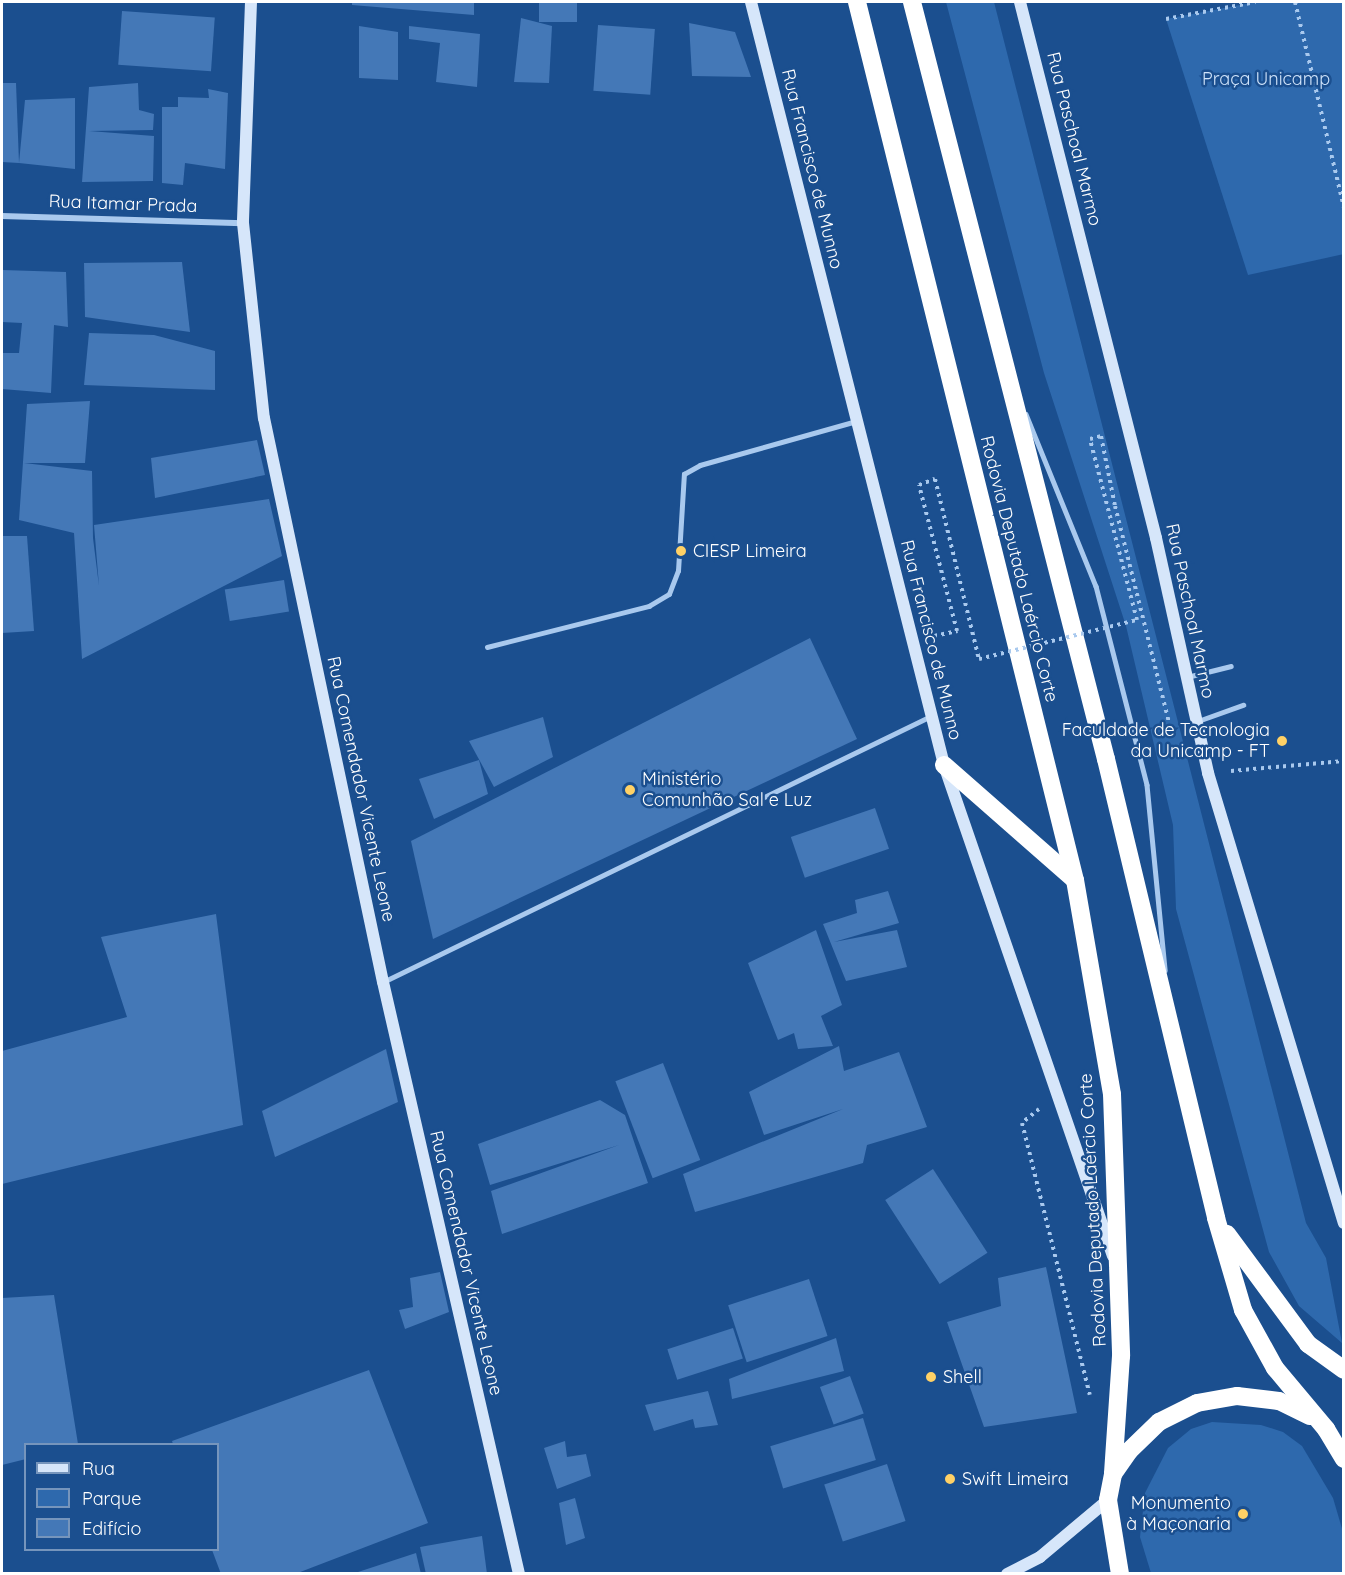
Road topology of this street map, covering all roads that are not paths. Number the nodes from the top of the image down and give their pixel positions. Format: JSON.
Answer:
{"nodes":[{"id":1,"x":251,"y":2,"type":"edge"},
{"id":2,"x":751,"y":2,"type":"edge"},
{"id":3,"x":857,"y":2,"type":"edge"},
{"id":4,"x":912,"y":2,"type":"edge"},
{"id":5,"x":1020,"y":2,"type":"edge"},
{"id":6,"x":2,"y":216,"type":"edge"},
{"id":7,"x":243,"y":223,"type":"junction"},
{"id":8,"x":1004,"y":359,"type":"junction"},
{"id":9,"x":857,"y":421,"type":"junction"},
{"id":10,"x":487,"y":647,"type":"dead end"},
{"id":11,"x":1231,"y":666,"type":"dead end"},
{"id":12,"x":1184,"y":677,"type":"junction"},
{"id":13,"x":1243,"y":705,"type":"dead end"},
{"id":14,"x":932,"y":716,"type":"junction"},
{"id":15,"x":1195,"y":722,"type":"junction"},
{"id":16,"x":944,"y":765,"type":"junction"},
{"id":17,"x":1075,"y":880,"type":"junction"},
{"id":18,"x":383,"y":982,"type":"junction"},
{"id":19,"x":1171,"y":1032,"type":"junction"},
{"id":20,"x":1216,"y":1218,"type":"junction"},
{"id":21,"x":1344,"y":1223,"type":"edge"},
{"id":22,"x":1120,"y":1275,"type":"junction"},
{"id":23,"x":1344,"y":1370,"type":"edge"},
{"id":24,"x":1329,"y":1425,"type":"edge"},
{"id":25,"x":1344,"y":1459,"type":"edge"},
{"id":26,"x":1113,"y":1474,"type":"junction"},
{"id":27,"x":1108,"y":1500,"type":"junction"},
{"id":28,"x":519,"y":1574,"type":"edge"},
{"id":29,"x":1007,"y":1574,"type":"edge"},
{"id":30,"x":1120,"y":1574,"type":"edge"}],
"edges":[{"from":1,"to":7,"type":"street","name":"Rua Comendador Vicente Leone"},
{"from":2,"to":9,"type":"street","name":"Rua Francisco de Munno"},
{"from":3,"to":17,"type":"highway","name":"Rodovia Deputado Laércio Corte"},
{"from":4,"to":8,"type":"highway","name":"Rodovia Deputado Laércio Corte"},
{"from":5,"to":12,"type":"street","name":"Rua Paschoal Marmo"},
{"from":6,"to":7,"type":"street","name":"Rua Itamar Prada"},
{"from":7,"to":18,"type":"street","name":"Rua Comendador Vicente Leone"},
{"from":8,"to":19,"type":"highway","name":"Rodovia Deputado Laércio Corte"},
{"from":8,"to":19,"type":"lane"},
{"from":9,"to":10,"type":"lane"},
{"from":9,"to":14,"type":"street","name":"Rua Francisco de Munno"},
{"from":11,"to":12,"type":"lane"},
{"from":12,"to":15,"type":"street","name":"Rua Paschoal Marmo"},
{"from":13,"to":15,"type":"lane"},
{"from":14,"to":16,"type":"street","name":"Rua Francisco de Munno"},
{"from":14,"to":18,"type":"lane"},
{"from":15,"to":21,"type":"street","name":"Rua Paschoal Marmo"},
{"from":16,"to":17,"type":"highway"},
{"from":16,"to":22,"type":"street","name":"Rua Francisco de Munno"},
{"from":17,"to":22,"type":"highway","name":"Rodovia Deputado Laércio Corte"},
{"from":18,"to":28,"type":"street","name":"Rua Comendador Vicente Leone"},
{"from":19,"to":20,"type":"highway","name":"Rodovia Deputado Laércio Corte"},
{"from":20,"to":23,"type":"highway"},
{"from":20,"to":24,"type":"highway","name":"Rodovia Deputado Laércio Corte"},
{"from":22,"to":26,"type":"highway","name":"Rodovia Deputado Laércio Corte"},
{"from":24,"to":25,"type":"highway","name":"Rodovia Deputado Laércio Corte"},
{"from":24,"to":26,"type":"highway"},
{"from":26,"to":27,"type":"highway","name":"Rodovia Deputado Laércio Corte"},
{"from":27,"to":29,"type":"street"},
{"from":27,"to":30,"type":"highway"}]}
